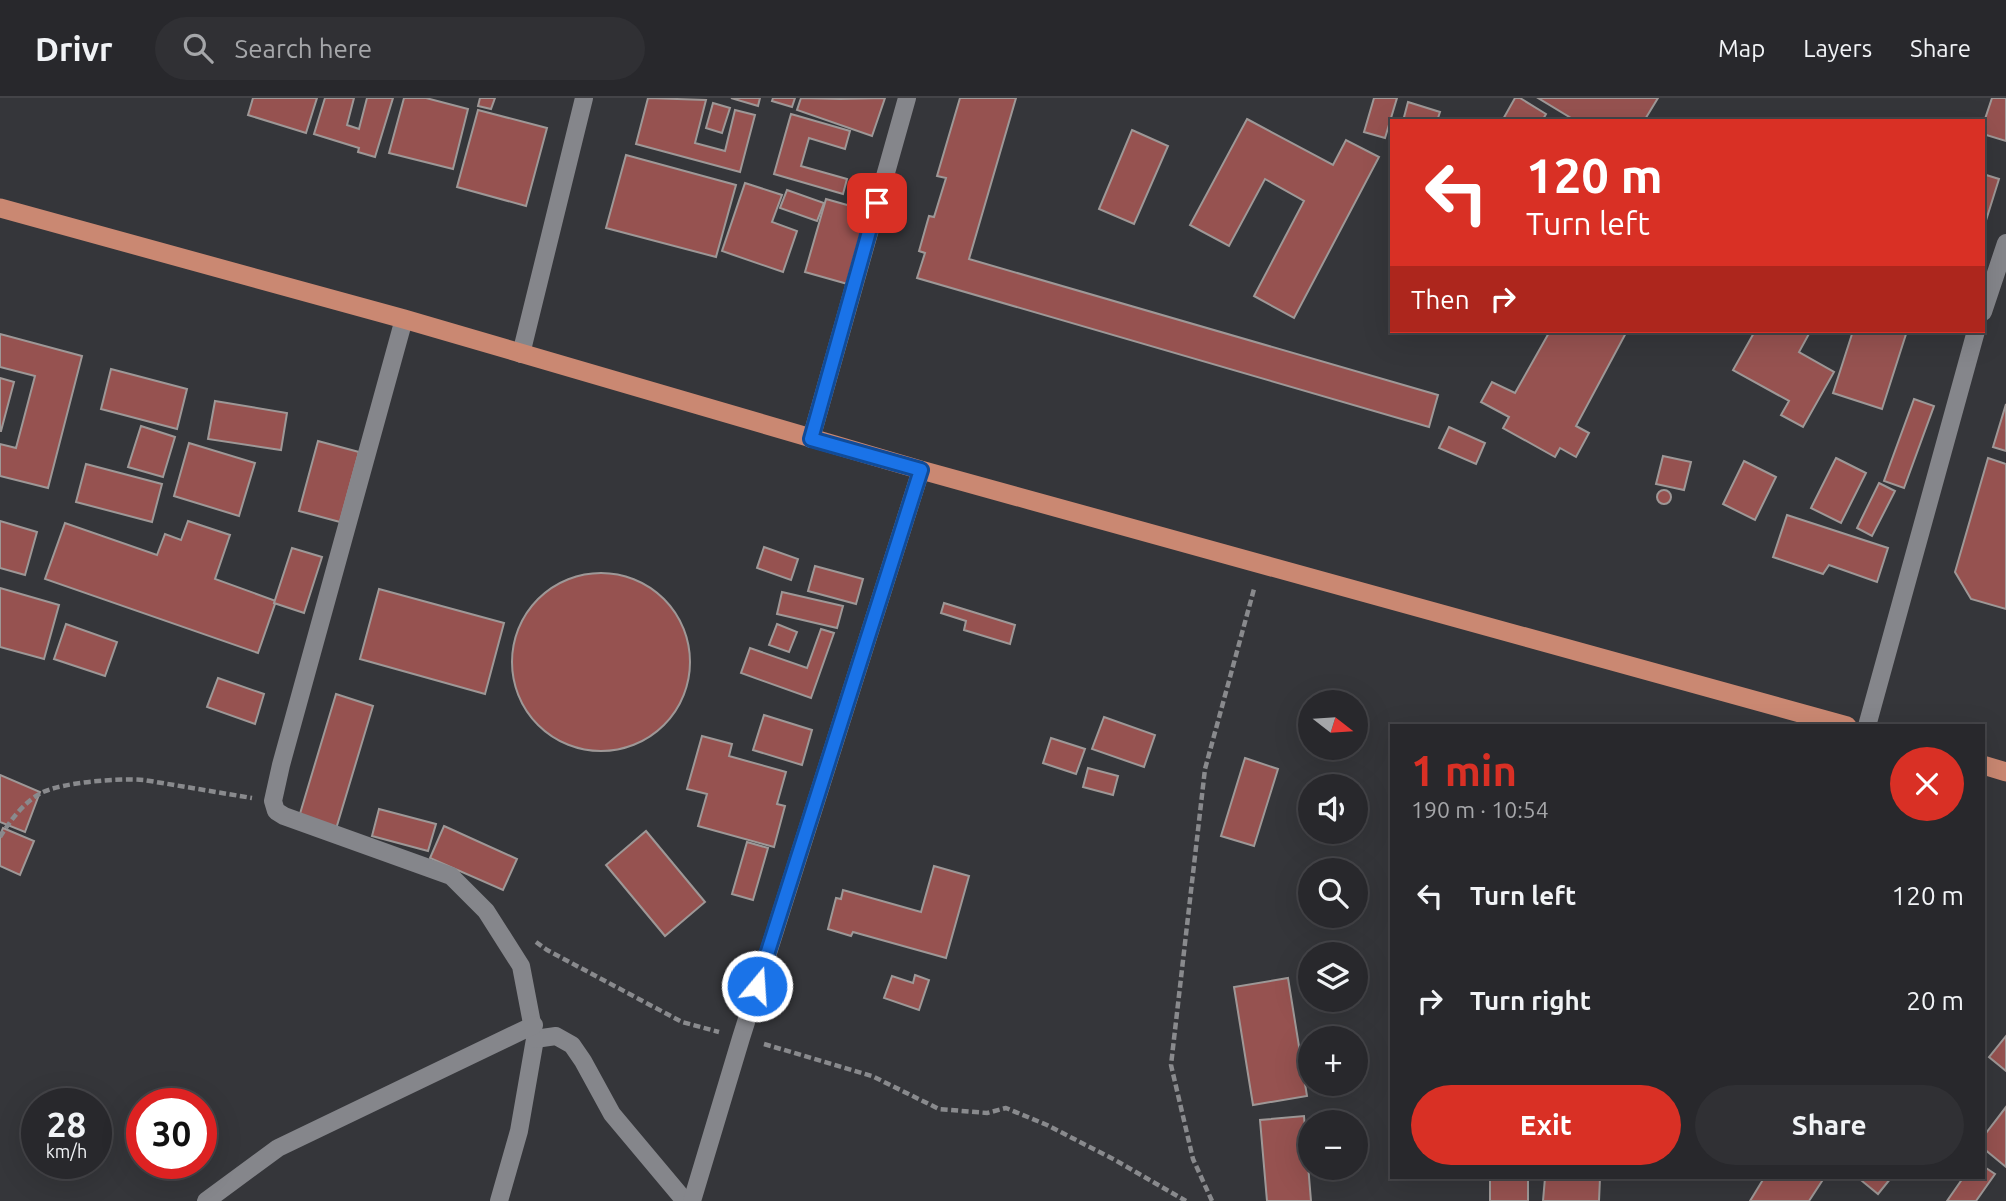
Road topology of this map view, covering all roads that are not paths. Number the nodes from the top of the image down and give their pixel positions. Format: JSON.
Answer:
{"nodes":[{"id":1,"x":584,"y":98,"type":"edge"},
{"id":2,"x":907,"y":98,"type":"edge"},
{"id":3,"x":0,"y":208,"type":"edge"},
{"id":4,"x":2006,"y":243,"type":"edge"},
{"id":5,"x":1999,"y":290,"type":"edge"},
{"id":6,"x":1985,"y":309,"type":"edge"},
{"id":7,"x":404,"y":319,"type":"junction"},
{"id":8,"x":1975,"y":333,"type":"edge"},
{"id":9,"x":521,"y":354,"type":"junction"},
{"id":10,"x":811,"y":439,"type":"junction"},
{"id":11,"x":921,"y":470,"type":"junction"},
{"id":12,"x":1840,"y":724,"type":"edge"},
{"id":13,"x":1868,"y":724,"type":"edge"},
{"id":14,"x":1985,"y":766,"type":"edge"},
{"id":15,"x":2006,"y":772,"type":"edge"},
{"id":16,"x":534,"y":1032,"type":"junction"},
{"id":17,"x":206,"y":1201,"type":"edge"},
{"id":18,"x":499,"y":1201,"type":"edge"},
{"id":19,"x":685,"y":1201,"type":"edge"},
{"id":20,"x":692,"y":1201,"type":"edge"}],
"edges":[{"from":1,"to":9,"type":"street"},
{"from":2,"to":10,"type":"street"},
{"from":3,"to":7,"type":"highway"},
{"from":4,"to":5,"type":"street"},
{"from":5,"to":6,"type":"street"},
{"from":7,"to":9,"type":"highway"},
{"from":7,"to":16,"type":"street"},
{"from":8,"to":13,"type":"street"},
{"from":9,"to":10,"type":"highway"},
{"from":10,"to":11,"type":"highway"},
{"from":11,"to":12,"type":"highway"},
{"from":11,"to":20,"type":"street"},
{"from":14,"to":15,"type":"highway"},
{"from":16,"to":17,"type":"street"},
{"from":16,"to":18,"type":"street"},
{"from":16,"to":19,"type":"street"}]}
